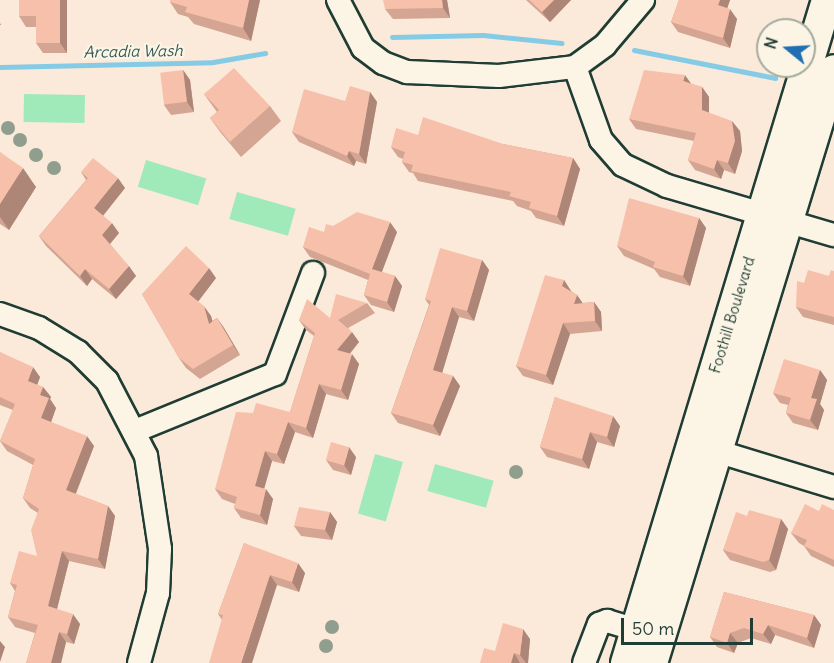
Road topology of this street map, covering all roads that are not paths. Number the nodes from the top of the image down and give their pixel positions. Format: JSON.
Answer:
{"nodes":[{"id":1,"x":338,"y":0,"type":"edge"},
{"id":2,"x":643,"y":0,"type":"edge"},
{"id":3,"x":827,"y":0,"type":"edge"},
{"id":4,"x":575,"y":68,"type":"junction"},
{"id":5,"x":834,"y":70,"type":"edge"},
{"id":6,"x":775,"y":218,"type":"junction"},
{"id":7,"x":834,"y":235,"type":"edge"},
{"id":8,"x":313,"y":273,"type":"dead end"},
{"id":9,"x":0,"y":314,"type":"edge"},
{"id":10,"x":135,"y":432,"type":"junction"},
{"id":11,"x":706,"y":448,"type":"junction"},
{"id":12,"x":834,"y":487,"type":"edge"},
{"id":13,"x":650,"y":644,"type":"edge"},
{"id":14,"x":139,"y":663,"type":"edge"},
{"id":15,"x":584,"y":663,"type":"edge"},
{"id":16,"x":627,"y":663,"type":"edge"}],
"edges":[{"from":1,"to":4,"type":"street"},
{"from":2,"to":4,"type":"street"},
{"from":3,"to":6,"type":"main road","name":"Foothill Boulevard"},
{"from":4,"to":6,"type":"street"},
{"from":5,"to":6,"type":"main road","name":"Foothill Boulevard"},
{"from":6,"to":7,"type":"street"},
{"from":6,"to":11,"type":"main road","name":"Foothill Boulevard"},
{"from":8,"to":10,"type":"street"},
{"from":9,"to":10,"type":"street"},
{"from":10,"to":14,"type":"street"},
{"from":11,"to":12,"type":"street"},
{"from":11,"to":13,"type":"main road","name":"Foothill Boulevard"},
{"from":13,"to":15,"type":"street"},
{"from":13,"to":16,"type":"main road","name":"Foothill Boulevard"}]}
